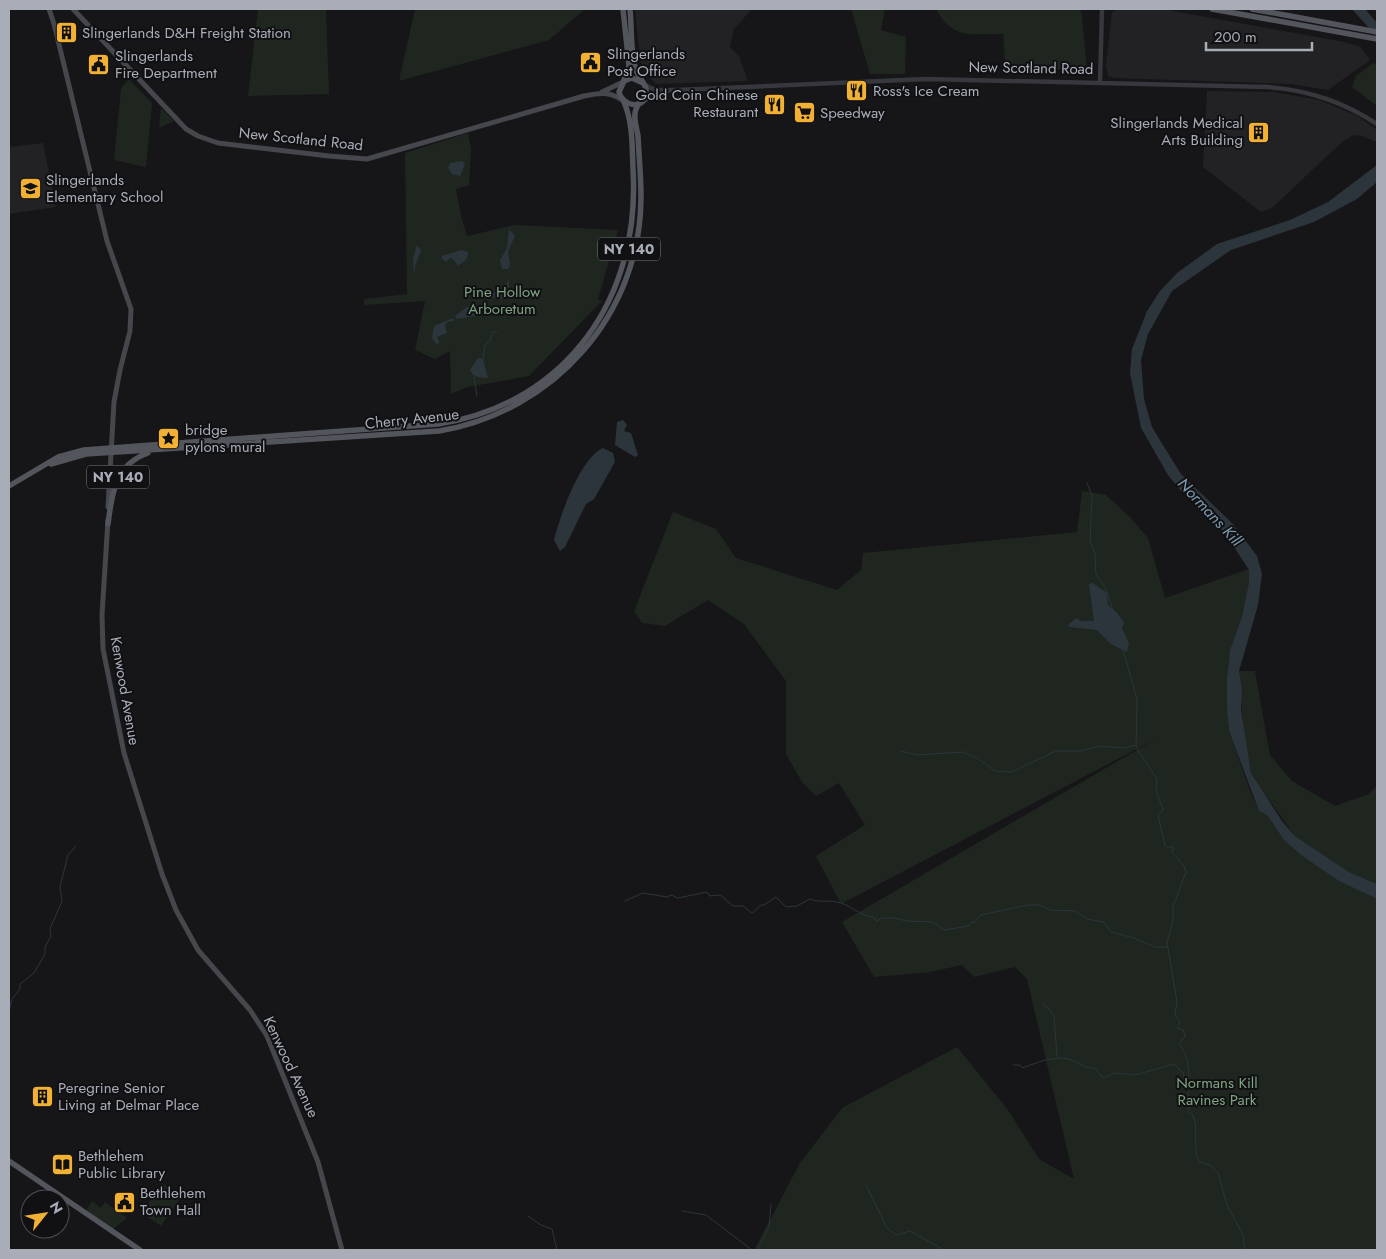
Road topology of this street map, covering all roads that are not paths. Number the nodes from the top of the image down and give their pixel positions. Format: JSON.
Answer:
{"nodes":[{"id":1,"x":48,"y":9,"type":"edge"},
{"id":2,"x":73,"y":9,"type":"edge"},
{"id":3,"x":623,"y":9,"type":"edge"},
{"id":4,"x":630,"y":9,"type":"edge"},
{"id":5,"x":1212,"y":9,"type":"edge"},
{"id":6,"x":1252,"y":9,"type":"edge"},
{"id":7,"x":1103,"y":10,"type":"edge"},
{"id":8,"x":1377,"y":32,"type":"edge"},
{"id":9,"x":1377,"y":39,"type":"edge"},
{"id":10,"x":623,"y":82,"type":"junction"},
{"id":11,"x":1100,"y":82,"type":"junction"},
{"id":12,"x":644,"y":84,"type":"junction"},
{"id":13,"x":677,"y":90,"type":"junction"},
{"id":14,"x":602,"y":93,"type":"junction"},
{"id":15,"x":623,"y":101,"type":"junction"},
{"id":16,"x":641,"y":102,"type":"junction"},
{"id":17,"x":1377,"y":124,"type":"edge"},
{"id":18,"x":181,"y":446,"type":"junction"},
{"id":19,"x":157,"y":448,"type":"junction"},
{"id":20,"x":110,"y":450,"type":"junction"},
{"id":21,"x":9,"y":486,"type":"edge"},
{"id":22,"x":108,"y":524,"type":"junction"},
{"id":23,"x":9,"y":1161,"type":"edge"},
{"id":24,"x":140,"y":1250,"type":"edge"},
{"id":25,"x":342,"y":1250,"type":"edge"}],
"edges":[{"from":1,"to":20,"type":"main road","name":"Kenwood Avenue"},
{"from":2,"to":14,"type":"main road","name":"New Scotland Road"},
{"from":3,"to":10,"type":"main road"},
{"from":4,"to":12,"type":"main road"},
{"from":5,"to":9,"type":"main road"},
{"from":6,"to":8,"type":"main road"},
{"from":7,"to":11,"type":"street"},
{"from":10,"to":12,"type":"main road"},
{"from":10,"to":14,"type":"main road","name":"New Scotland Road"},
{"from":10,"to":15,"type":"main road"},
{"from":11,"to":13,"type":"street","name":"New Scotland Road"},
{"from":11,"to":17,"type":"street","name":"New Scotland Road"},
{"from":12,"to":13,"type":"street","name":"New Scotland Road"},
{"from":12,"to":16,"type":"main road"},
{"from":13,"to":16,"type":"street","name":"New Scotland Road"},
{"from":14,"to":15,"type":"main road"},
{"from":15,"to":16,"type":"main road"},
{"from":15,"to":18,"type":"main road","name":"Cherry Avenue","number":"NY 140"},
{"from":16,"to":18,"type":"main road","name":"Cherry Avenue","number":"NY 140"},
{"from":18,"to":19,"type":"main road","name":"Cherry Avenue","number":"NY 140"},
{"from":19,"to":20,"type":"main road","name":"Cherry Avenue"},
{"from":19,"to":22,"type":"main road","number":"NY 140"},
{"from":20,"to":21,"type":"main road","name":"Cherry Avenue"},
{"from":20,"to":22,"type":"main road","name":"Kenwood Avenue","number":"NY 140"},
{"from":22,"to":25,"type":"main road","name":"Kenwood Avenue","number":"NY 140"},
{"from":23,"to":24,"type":"main road"}]}
